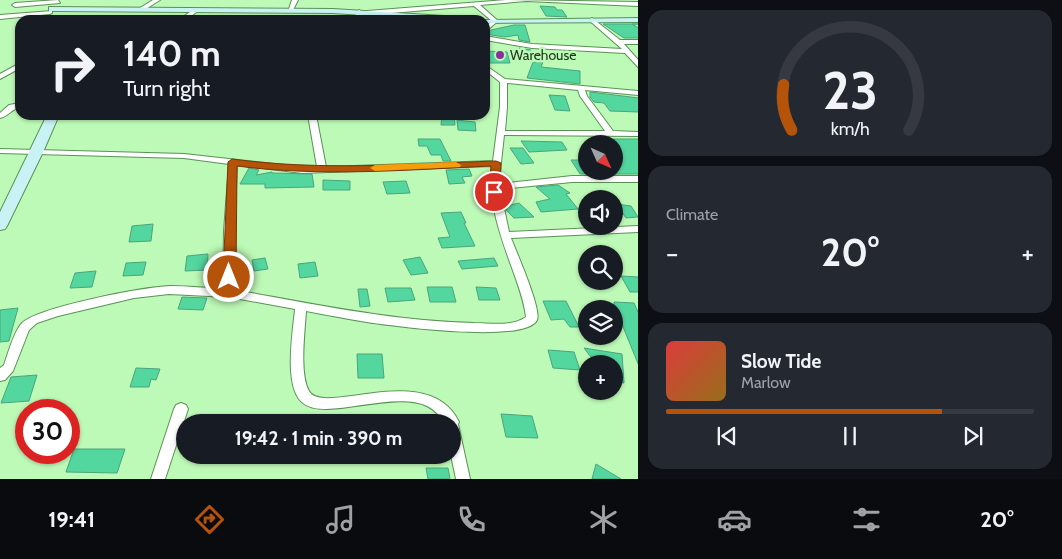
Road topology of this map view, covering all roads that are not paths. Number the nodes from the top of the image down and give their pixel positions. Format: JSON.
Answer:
{"nodes":[{"id":1,"x":158,"y":0,"type":"edge"},
{"id":2,"x":295,"y":0,"type":"edge"},
{"id":3,"x":526,"y":0,"type":"edge"},
{"id":4,"x":58,"y":1,"type":"edge"},
{"id":5,"x":473,"y":2,"type":"edge"},
{"id":6,"x":638,"y":4,"type":"edge"},
{"id":7,"x":15,"y":5,"type":"dead end"},
{"id":8,"x":142,"y":9,"type":"junction"},
{"id":9,"x":196,"y":10,"type":"junction"},
{"id":10,"x":51,"y":11,"type":"junction"},
{"id":11,"x":290,"y":11,"type":"junction"},
{"id":12,"x":15,"y":15,"type":"edge"},
{"id":13,"x":17,"y":15,"type":"edge"},
{"id":14,"x":48,"y":15,"type":"edge"},
{"id":15,"x":189,"y":15,"type":"edge"},
{"id":16,"x":361,"y":15,"type":"edge"},
{"id":17,"x":488,"y":15,"type":"edge"},
{"id":18,"x":0,"y":17,"type":"edge"},
{"id":19,"x":490,"y":17,"type":"edge"},
{"id":20,"x":490,"y":20,"type":"edge"},
{"id":21,"x":592,"y":20,"type":"junction"},
{"id":22,"x":638,"y":20,"type":"edge"},
{"id":23,"x":495,"y":21,"type":"junction"},
{"id":24,"x":490,"y":26,"type":"edge"},
{"id":25,"x":490,"y":39,"type":"edge"},
{"id":26,"x":620,"y":42,"type":"junction"},
{"id":27,"x":638,"y":42,"type":"edge"},
{"id":28,"x":627,"y":51,"type":"junction"},
{"id":29,"x":638,"y":66,"type":"edge"},
{"id":30,"x":15,"y":68,"type":"edge"},
{"id":31,"x":490,"y":71,"type":"edge"},
{"id":32,"x":1,"y":76,"type":"edge"},
{"id":33,"x":503,"y":80,"type":"junction"},
{"id":34,"x":581,"y":88,"type":"junction"},
{"id":35,"x":638,"y":93,"type":"edge"},
{"id":36,"x":15,"y":106,"type":"edge"},
{"id":37,"x":1,"y":116,"type":"edge"},
{"id":38,"x":51,"y":120,"type":"edge"},
{"id":39,"x":313,"y":120,"type":"edge"},
{"id":40,"x":609,"y":132,"type":"junction"},
{"id":41,"x":502,"y":133,"type":"junction"},
{"id":42,"x":638,"y":134,"type":"edge"},
{"id":43,"x":0,"y":151,"type":"edge"},
{"id":44,"x":37,"y":152,"type":"junction"},
{"id":45,"x":232,"y":162,"type":"junction"},
{"id":46,"x":496,"y":163,"type":"junction"},
{"id":47,"x":322,"y":170,"type":"junction"},
{"id":48,"x":638,"y":179,"type":"edge"},
{"id":49,"x":494,"y":186,"type":"junction"},
{"id":50,"x":0,"y":226,"type":"edge"},
{"id":51,"x":638,"y":230,"type":"edge"},
{"id":52,"x":505,"y":235,"type":"junction"},
{"id":53,"x":229,"y":292,"type":"junction"},
{"id":54,"x":301,"y":306,"type":"junction"},
{"id":55,"x":0,"y":376,"type":"edge"},
{"id":56,"x":181,"y":410,"type":"dead end"},
{"id":57,"x":446,"y":414,"type":"edge"},
{"id":58,"x":461,"y":464,"type":"edge"},
{"id":59,"x":158,"y":479,"type":"edge"},
{"id":60,"x":464,"y":479,"type":"edge"}],
"edges":[{"from":1,"to":8,"type":"street"},
{"from":2,"to":11,"type":"street"},
{"from":3,"to":5,"type":"street"},
{"from":3,"to":6,"type":"street"},
{"from":4,"to":7,"type":"street"},
{"from":4,"to":10,"type":"street"},
{"from":5,"to":16,"type":"street"},
{"from":5,"to":17,"type":"street"},
{"from":8,"to":9,"type":"street"},
{"from":8,"to":10,"type":"street"},
{"from":9,"to":11,"type":"street"},
{"from":9,"to":15,"type":"street"},
{"from":10,"to":13,"type":"street"},
{"from":10,"to":14,"type":"street"},
{"from":11,"to":16,"type":"street"},
{"from":12,"to":18,"type":"street"},
{"from":19,"to":23,"type":"street"},
{"from":20,"to":23,"type":"street"},
{"from":21,"to":22,"type":"street"},
{"from":21,"to":23,"type":"street"},
{"from":21,"to":26,"type":"street"},
{"from":23,"to":24,"type":"street"},
{"from":25,"to":28,"type":"street"},
{"from":26,"to":27,"type":"street"},
{"from":26,"to":28,"type":"street"},
{"from":28,"to":29,"type":"street"},
{"from":30,"to":32,"type":"street"},
{"from":31,"to":33,"type":"street"},
{"from":33,"to":34,"type":"street"},
{"from":33,"to":41,"type":"street"},
{"from":34,"to":35,"type":"street"},
{"from":34,"to":40,"type":"street"},
{"from":36,"to":37,"type":"street"},
{"from":38,"to":44,"type":"street"},
{"from":39,"to":47,"type":"street"},
{"from":40,"to":41,"type":"street"},
{"from":40,"to":42,"type":"street"},
{"from":41,"to":46,"type":"street"},
{"from":43,"to":44,"type":"street"},
{"from":44,"to":45,"type":"street"},
{"from":44,"to":50,"type":"street"},
{"from":45,"to":47,"type":"street"},
{"from":45,"to":53,"type":"street"},
{"from":46,"to":47,"type":"street"},
{"from":46,"to":49,"type":"street"},
{"from":48,"to":49,"type":"street"},
{"from":49,"to":52,"type":"street"},
{"from":51,"to":52,"type":"street"},
{"from":52,"to":54,"type":"street"},
{"from":53,"to":54,"type":"street"},
{"from":53,"to":55,"type":"street"},
{"from":54,"to":57,"type":"street"},
{"from":56,"to":59,"type":"street"},
{"from":58,"to":60,"type":"street"}]}
